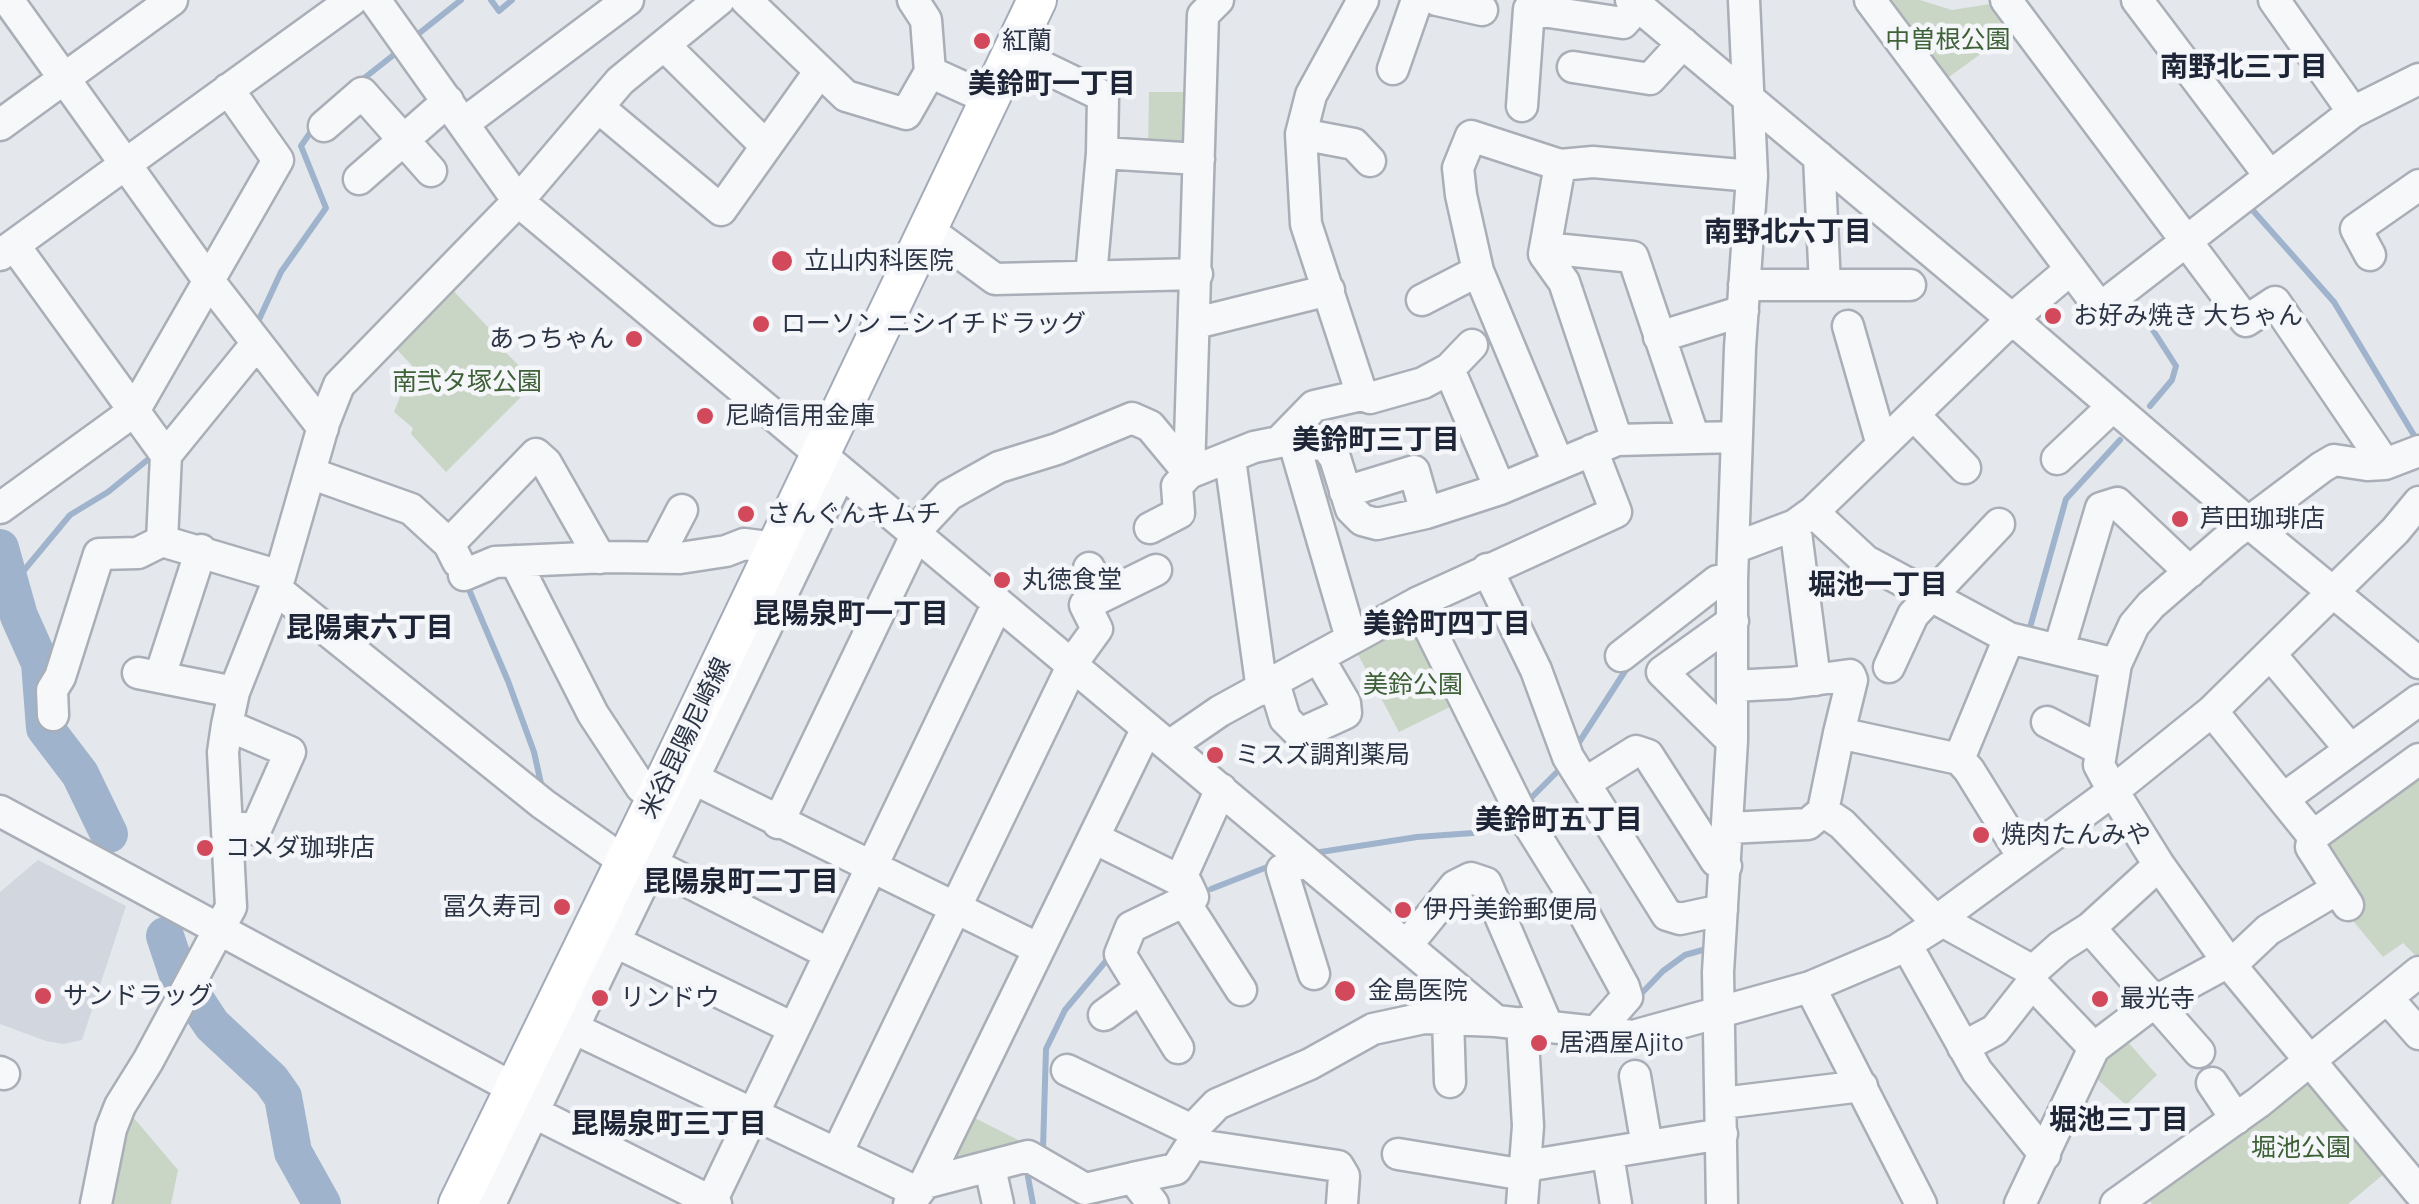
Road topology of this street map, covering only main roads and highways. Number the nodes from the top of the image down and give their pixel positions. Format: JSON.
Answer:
{"nodes":[{"id":1,"x":1037,"y":0,"type":"edge"},
{"id":2,"x":488,"y":1202,"type":"edge"}],
"edges":[{"from":1,"to":2,"type":"main road","name":"米谷昆陽尼崎線"}]}
